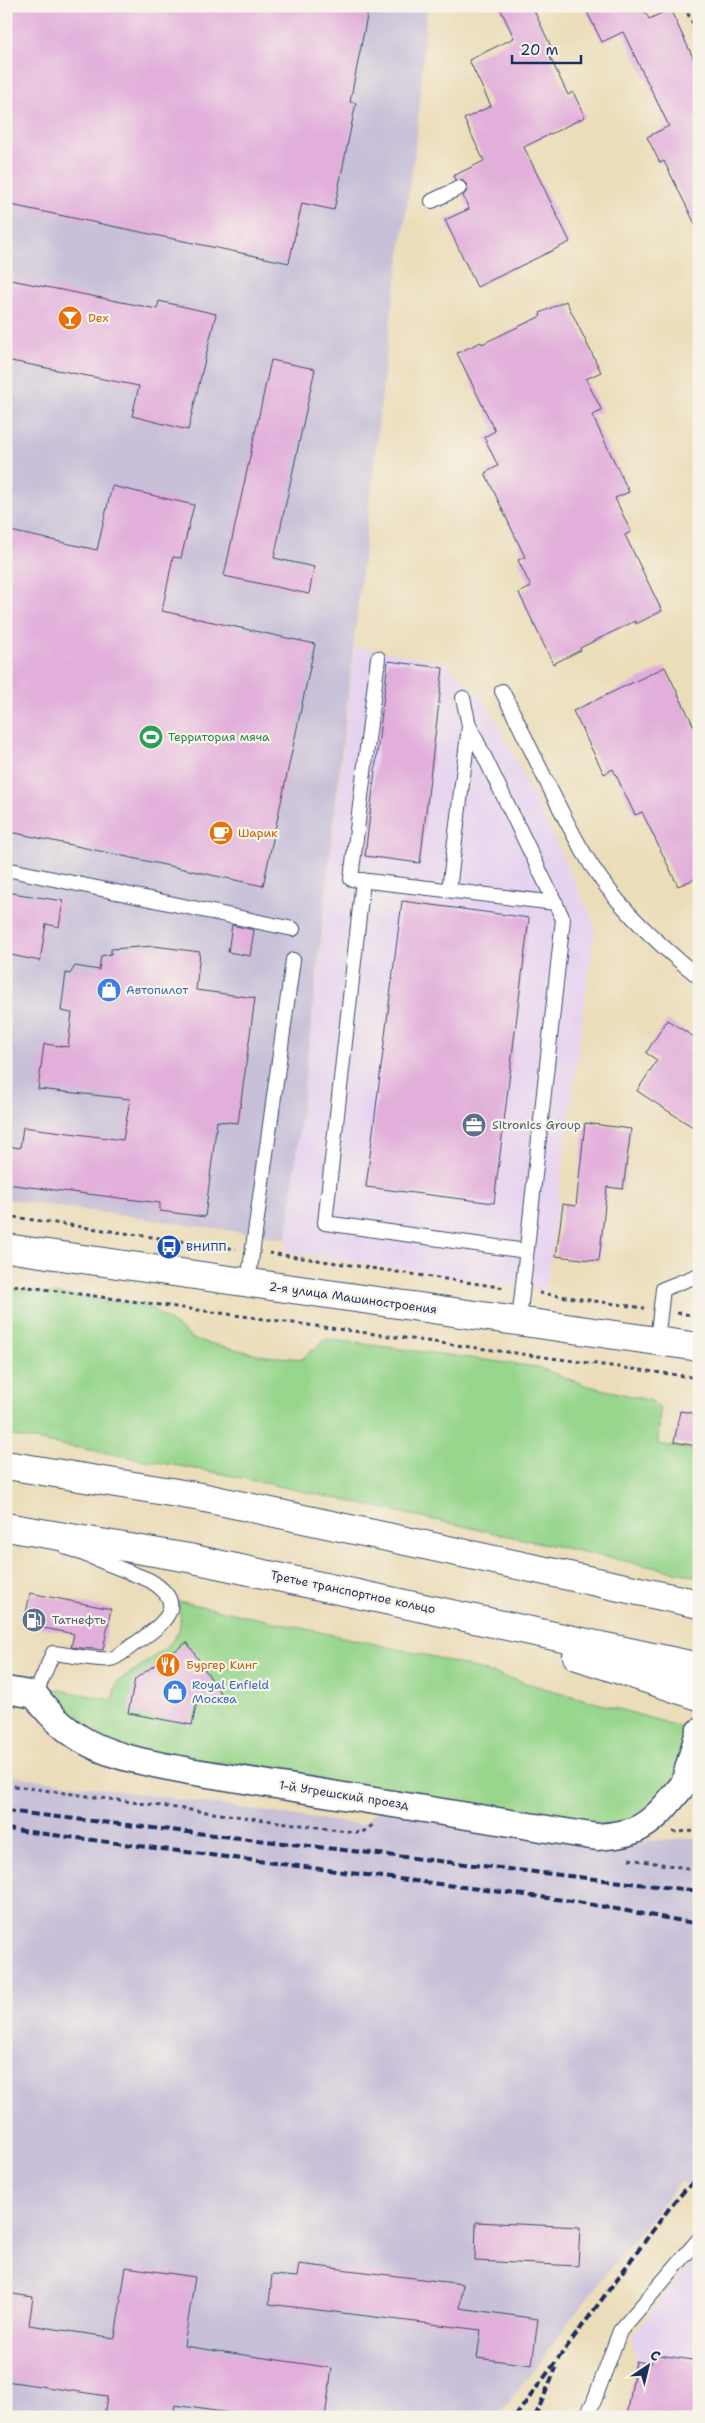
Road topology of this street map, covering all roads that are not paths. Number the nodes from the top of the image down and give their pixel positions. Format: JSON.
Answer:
{"nodes":[{"id":1,"x":459,"y":188,"type":"dead end"},
{"id":2,"x":432,"y":201,"type":"dead end"},
{"id":3,"x":378,"y":658,"type":"dead end"},
{"id":4,"x":502,"y":691,"type":"dead end"},
{"id":5,"x":463,"y":698,"type":"dead end"},
{"id":6,"x":469,"y":725,"type":"junction"},
{"id":7,"x":6,"y":869,"type":"edge"},
{"id":8,"x":364,"y":880,"type":"junction"},
{"id":9,"x":449,"y":890,"type":"junction"},
{"id":10,"x":556,"y":903,"type":"junction"},
{"id":11,"x":293,"y":929,"type":"dead end"},
{"id":12,"x":293,"y":960,"type":"dead end"},
{"id":13,"x":699,"y":977,"type":"edge"},
{"id":14,"x":6,"y":1248,"type":"edge"},
{"id":15,"x":526,"y":1251,"type":"junction"},
{"id":16,"x":699,"y":1275,"type":"edge"},
{"id":17,"x":248,"y":1283,"type":"junction"},
{"id":18,"x":519,"y":1321,"type":"junction"},
{"id":19,"x":657,"y":1341,"type":"junction"},
{"id":20,"x":699,"y":1348,"type":"edge"},
{"id":21,"x":6,"y":1465,"type":"edge"},
{"id":22,"x":14,"y":1528,"type":"edge"},
{"id":23,"x":699,"y":1604,"type":"edge"},
{"id":24,"x":443,"y":1611,"type":"junction"},
{"id":25,"x":699,"y":1667,"type":"edge"},
{"id":26,"x":6,"y":1690,"type":"edge"},
{"id":27,"x":35,"y":1695,"type":"junction"},
{"id":28,"x":699,"y":1696,"type":"edge"},
{"id":29,"x":699,"y":1732,"type":"edge"},
{"id":30,"x":691,"y":1776,"type":"edge"},
{"id":31,"x":699,"y":2239,"type":"edge"},
{"id":32,"x":586,"y":2417,"type":"edge"}],
"edges":[{"from":1,"to":2,"type":"lane"},
{"from":3,"to":8,"type":"lane"},
{"from":4,"to":13,"type":"lane"},
{"from":5,"to":6,"type":"lane"},
{"from":6,"to":9,"type":"lane"},
{"from":6,"to":10,"type":"lane"},
{"from":7,"to":11,"type":"lane"},
{"from":8,"to":9,"type":"lane"},
{"from":8,"to":15,"type":"lane"},
{"from":9,"to":10,"type":"lane"},
{"from":10,"to":15,"type":"lane"},
{"from":12,"to":17,"type":"lane"},
{"from":14,"to":17,"type":"main road","name":"2-я улица Машиностроения"},
{"from":15,"to":18,"type":"lane"},
{"from":16,"to":19,"type":"lane"},
{"from":17,"to":18,"type":"main road","name":"2-я улица Машиностроения"},
{"from":18,"to":19,"type":"main road","name":"2-я улица Машиностроения"},
{"from":19,"to":20,"type":"main road","name":"2-я улица Машиностроения"},
{"from":21,"to":23,"type":"main road"},
{"from":22,"to":24,"type":"main road","name":"Третье транспортное кольцо"},
{"from":22,"to":27,"type":"lane"},
{"from":24,"to":25,"type":"main road","name":"Третье транспортное кольцо"},
{"from":24,"to":28,"type":"main road"},
{"from":26,"to":27,"type":"street"},
{"from":27,"to":30,"type":"street","name":"1-й Угрешский проезд"},
{"from":29,"to":30,"type":"street","name":"1-й Угрешский проезд"},
{"from":31,"to":32,"type":"lane"}]}
